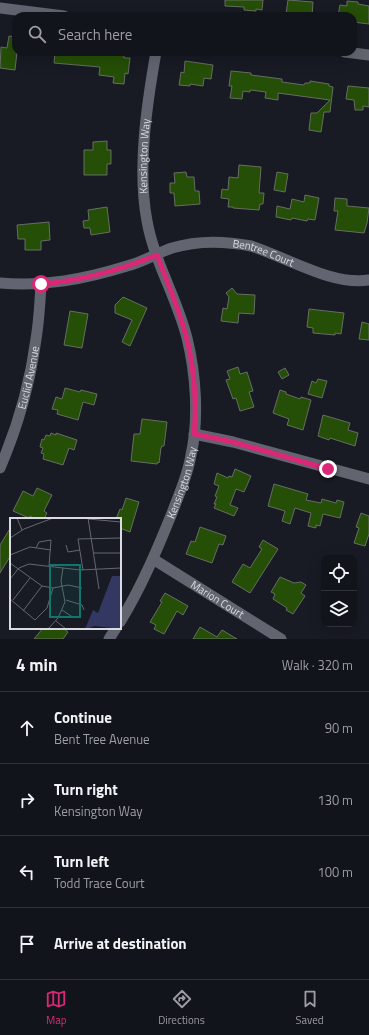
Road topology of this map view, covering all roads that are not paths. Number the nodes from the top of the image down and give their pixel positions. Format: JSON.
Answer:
{"nodes":[{"id":1,"x":0,"y":8,"type":"edge"},
{"id":2,"x":32,"y":12,"type":"edge"},
{"id":3,"x":357,"y":54,"type":"edge"},
{"id":4,"x":369,"y":55,"type":"edge"},
{"id":5,"x":155,"y":56,"type":"edge"},
{"id":6,"x":157,"y":255,"type":"junction"},
{"id":7,"x":369,"y":280,"type":"edge"},
{"id":8,"x":0,"y":283,"type":"edge"},
{"id":9,"x":41,"y":284,"type":"junction"},
{"id":10,"x":194,"y":434,"type":"junction"},
{"id":11,"x":0,"y":468,"type":"edge"},
{"id":12,"x":369,"y":479,"type":"edge"},
{"id":13,"x":153,"y":559,"type":"junction"},
{"id":14,"x":121,"y":620,"type":"edge"},
{"id":15,"x":115,"y":629,"type":"edge"},
{"id":16,"x":109,"y":639,"type":"edge"},
{"id":17,"x":282,"y":639,"type":"edge"}],
"edges":[{"from":1,"to":2,"type":"street"},
{"from":3,"to":4,"type":"street"},
{"from":5,"to":6,"type":"street","name":"Kensington Way"},
{"from":6,"to":7,"type":"street","name":"Bentree Court"},
{"from":6,"to":9,"type":"street","name":"Bentree Court"},
{"from":6,"to":10,"type":"street","name":"Kensington Way"},
{"from":8,"to":9,"type":"street","name":"Bentree Court"},
{"from":9,"to":11,"type":"street","name":"Euclid Avenue"},
{"from":10,"to":12,"type":"street"},
{"from":10,"to":13,"type":"street","name":"Kensington Way"},
{"from":13,"to":14,"type":"street","name":"Kensington Way"},
{"from":13,"to":17,"type":"street","name":"Marion Court"},
{"from":15,"to":16,"type":"street"}]}
